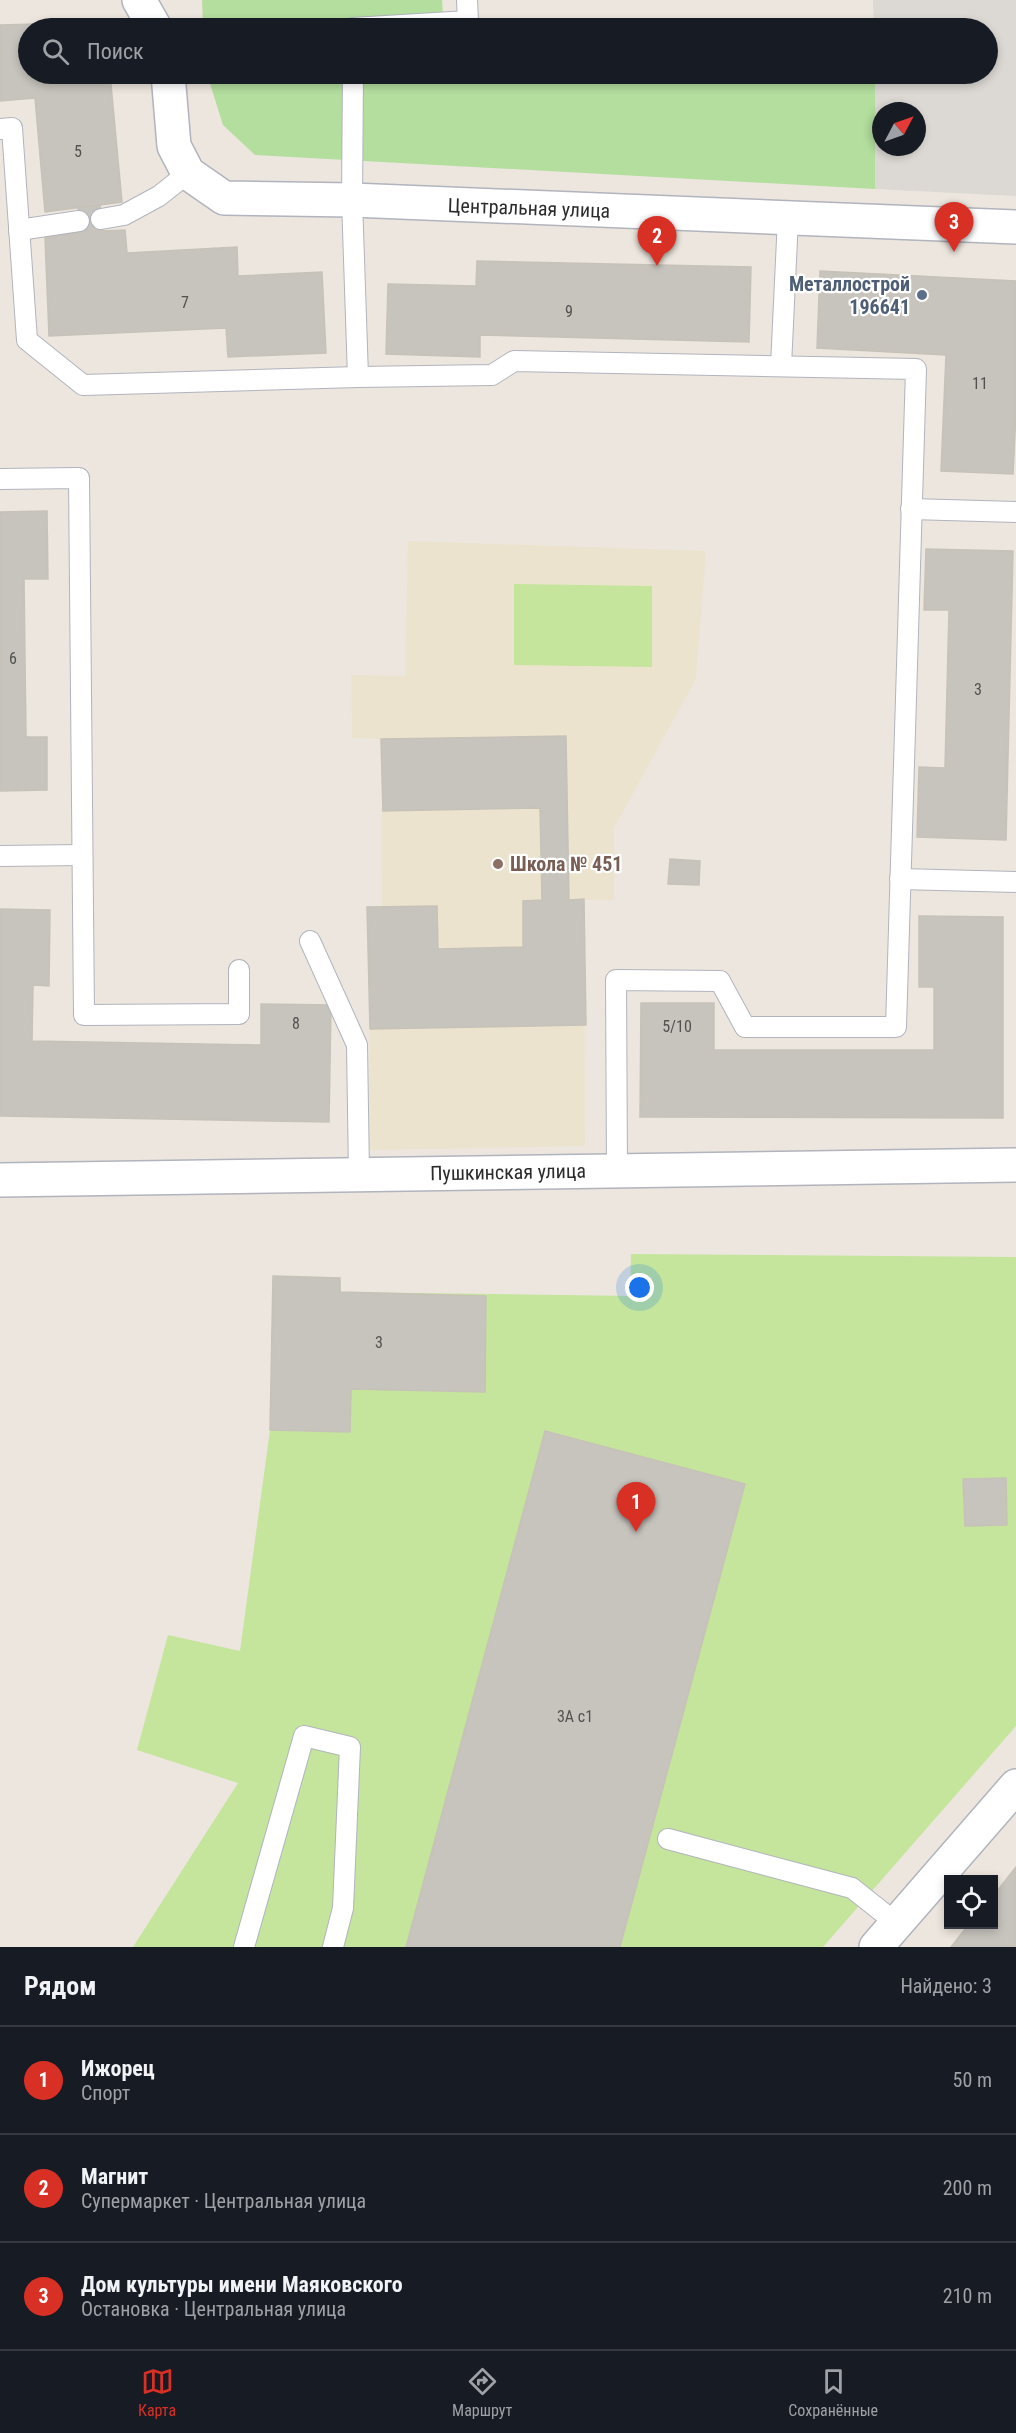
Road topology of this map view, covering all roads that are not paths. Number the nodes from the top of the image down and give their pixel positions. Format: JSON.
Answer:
{"nodes":[{"id":1,"x":139,"y":0,"type":"edge"},
{"id":2,"x":162,"y":0,"type":"edge"},
{"id":3,"x":467,"y":0,"type":"edge"},
{"id":4,"x":149,"y":18,"type":"edge"},
{"id":5,"x":163,"y":18,"type":"edge"},
{"id":6,"x":468,"y":18,"type":"edge"},
{"id":7,"x":169,"y":84,"type":"edge"},
{"id":8,"x":353,"y":84,"type":"edge"},
{"id":9,"x":0,"y":129,"type":"edge"},
{"id":10,"x":188,"y":173,"type":"junction"},
{"id":11,"x":352,"y":200,"type":"junction"},
{"id":12,"x":788,"y":218,"type":"junction"},
{"id":13,"x":101,"y":219,"type":"dead end"},
{"id":14,"x":79,"y":221,"type":"dead end"},
{"id":15,"x":1016,"y":227,"type":"edge"},
{"id":16,"x":19,"y":230,"type":"junction"},
{"id":17,"x":781,"y":366,"type":"junction"},
{"id":18,"x":358,"y":377,"type":"junction"},
{"id":19,"x":0,"y":479,"type":"edge"},
{"id":20,"x":911,"y":509,"type":"junction"},
{"id":21,"x":1016,"y":513,"type":"edge"},
{"id":22,"x":82,"y":855,"type":"junction"},
{"id":23,"x":0,"y":856,"type":"edge"},
{"id":24,"x":900,"y":879,"type":"junction"},
{"id":25,"x":1016,"y":882,"type":"edge"},
{"id":26,"x":310,"y":941,"type":"dead end"},
{"id":27,"x":239,"y":970,"type":"dead end"},
{"id":28,"x":1016,"y":1165,"type":"edge"},
{"id":29,"x":617,"y":1170,"type":"junction"},
{"id":30,"x":359,"y":1174,"type":"junction"},
{"id":31,"x":0,"y":1180,"type":"edge"},
{"id":32,"x":1016,"y":1786,"type":"edge"},
{"id":33,"x":668,"y":1839,"type":"dead end"},
{"id":34,"x":886,"y":1935,"type":"edge"},
{"id":35,"x":244,"y":1947,"type":"edge"},
{"id":36,"x":333,"y":1947,"type":"edge"}],
"edges":[{"from":1,"to":4,"type":"street"},
{"from":2,"to":5,"type":"street"},
{"from":3,"to":6,"type":"lane"},
{"from":7,"to":10,"type":"street","name":"Центральная улица"},
{"from":8,"to":11,"type":"lane"},
{"from":9,"to":16,"type":"lane"},
{"from":10,"to":11,"type":"street","name":"Центральная улица"},
{"from":10,"to":13,"type":"lane"},
{"from":11,"to":12,"type":"street","name":"Центральная улица"},
{"from":11,"to":18,"type":"lane"},
{"from":12,"to":15,"type":"street","name":"Центральная улица"},
{"from":12,"to":17,"type":"lane"},
{"from":14,"to":16,"type":"lane"},
{"from":16,"to":18,"type":"lane"},
{"from":17,"to":18,"type":"lane"},
{"from":17,"to":20,"type":"lane"},
{"from":19,"to":22,"type":"lane"},
{"from":20,"to":21,"type":"lane"},
{"from":20,"to":24,"type":"lane"},
{"from":22,"to":23,"type":"lane"},
{"from":22,"to":27,"type":"lane"},
{"from":24,"to":25,"type":"lane"},
{"from":24,"to":29,"type":"lane"},
{"from":26,"to":30,"type":"lane"},
{"from":28,"to":29,"type":"street","name":"Пушкинская улица"},
{"from":29,"to":30,"type":"street","name":"Пушкинская улица"},
{"from":30,"to":31,"type":"street","name":"Пушкинская улица"},
{"from":32,"to":34,"type":"street"},
{"from":33,"to":34,"type":"lane"},
{"from":35,"to":36,"type":"lane"}]}
